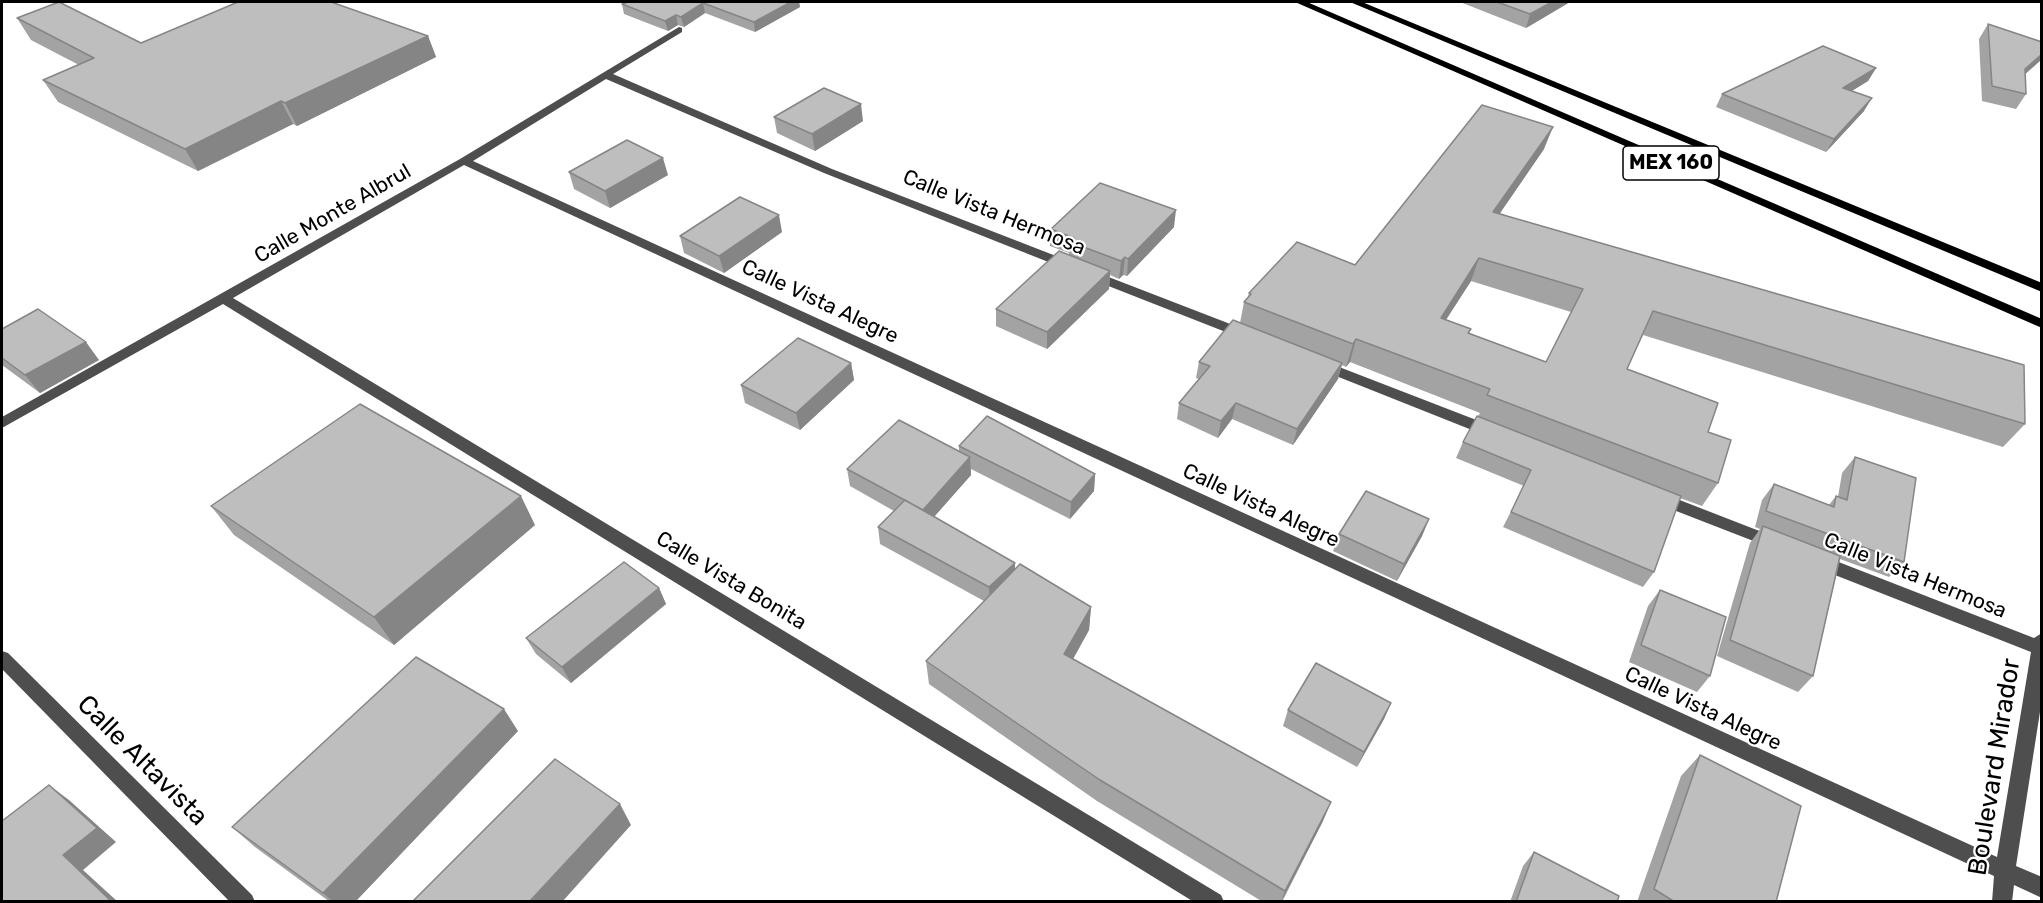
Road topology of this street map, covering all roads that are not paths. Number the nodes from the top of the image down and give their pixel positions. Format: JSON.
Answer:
{"nodes":[{"id":1,"x":1300,"y":2,"type":"edge"},
{"id":2,"x":1355,"y":2,"type":"edge"},
{"id":3,"x":679,"y":30,"type":"edge"},
{"id":4,"x":606,"y":75,"type":"junction"},
{"id":5,"x":464,"y":161,"type":"junction"},
{"id":6,"x":2042,"y":288,"type":"edge"},
{"id":7,"x":225,"y":299,"type":"junction"},
{"id":8,"x":2042,"y":324,"type":"edge"},
{"id":9,"x":1262,"y":341,"type":"edge"},
{"id":10,"x":1306,"y":359,"type":"edge"},
{"id":11,"x":2,"y":423,"type":"edge"},
{"id":12,"x":1506,"y":438,"type":"edge"},
{"id":13,"x":1651,"y":495,"type":"edge"},
{"id":14,"x":1784,"y":547,"type":"edge"},
{"id":15,"x":1806,"y":556,"type":"edge"},
{"id":16,"x":2041,"y":646,"type":"edge"},
{"id":17,"x":2,"y":658,"type":"edge"},
{"id":18,"x":2005,"y":870,"type":"junction"},
{"id":19,"x":2042,"y":888,"type":"edge"},
{"id":20,"x":245,"y":902,"type":"edge"},
{"id":21,"x":1214,"y":902,"type":"edge"},
{"id":22,"x":2002,"y":902,"type":"edge"}],
"edges":[{"from":1,"to":8,"type":"main road","number":"MEX 160"},
{"from":2,"to":6,"type":"main road","number":"MEX 160"},
{"from":3,"to":4,"type":"street","name":"Calle Monte Albrul"},
{"from":4,"to":5,"type":"street","name":"Calle Monte Albrul"},
{"from":4,"to":9,"type":"street","name":"Calle Vista Hermosa"},
{"from":5,"to":7,"type":"street","name":"Calle Monte Albrul"},
{"from":5,"to":18,"type":"street","name":"Calle Vista Alegre"},
{"from":7,"to":11,"type":"street","name":"Calle Monte Albrul"},
{"from":7,"to":21,"type":"street","name":"Calle Vista Bonita"},
{"from":10,"to":12,"type":"street"},
{"from":13,"to":14,"type":"street"},
{"from":15,"to":16,"type":"street","name":"Calle Vista Hermosa"},
{"from":16,"to":18,"type":"street","name":"Boulevard Mirador"},
{"from":17,"to":20,"type":"street","name":"Calle Altavista"},
{"from":18,"to":19,"type":"street","name":"Calle Vista Alegre"},
{"from":18,"to":22,"type":"street","name":"Boulevard Mirador"}]}
